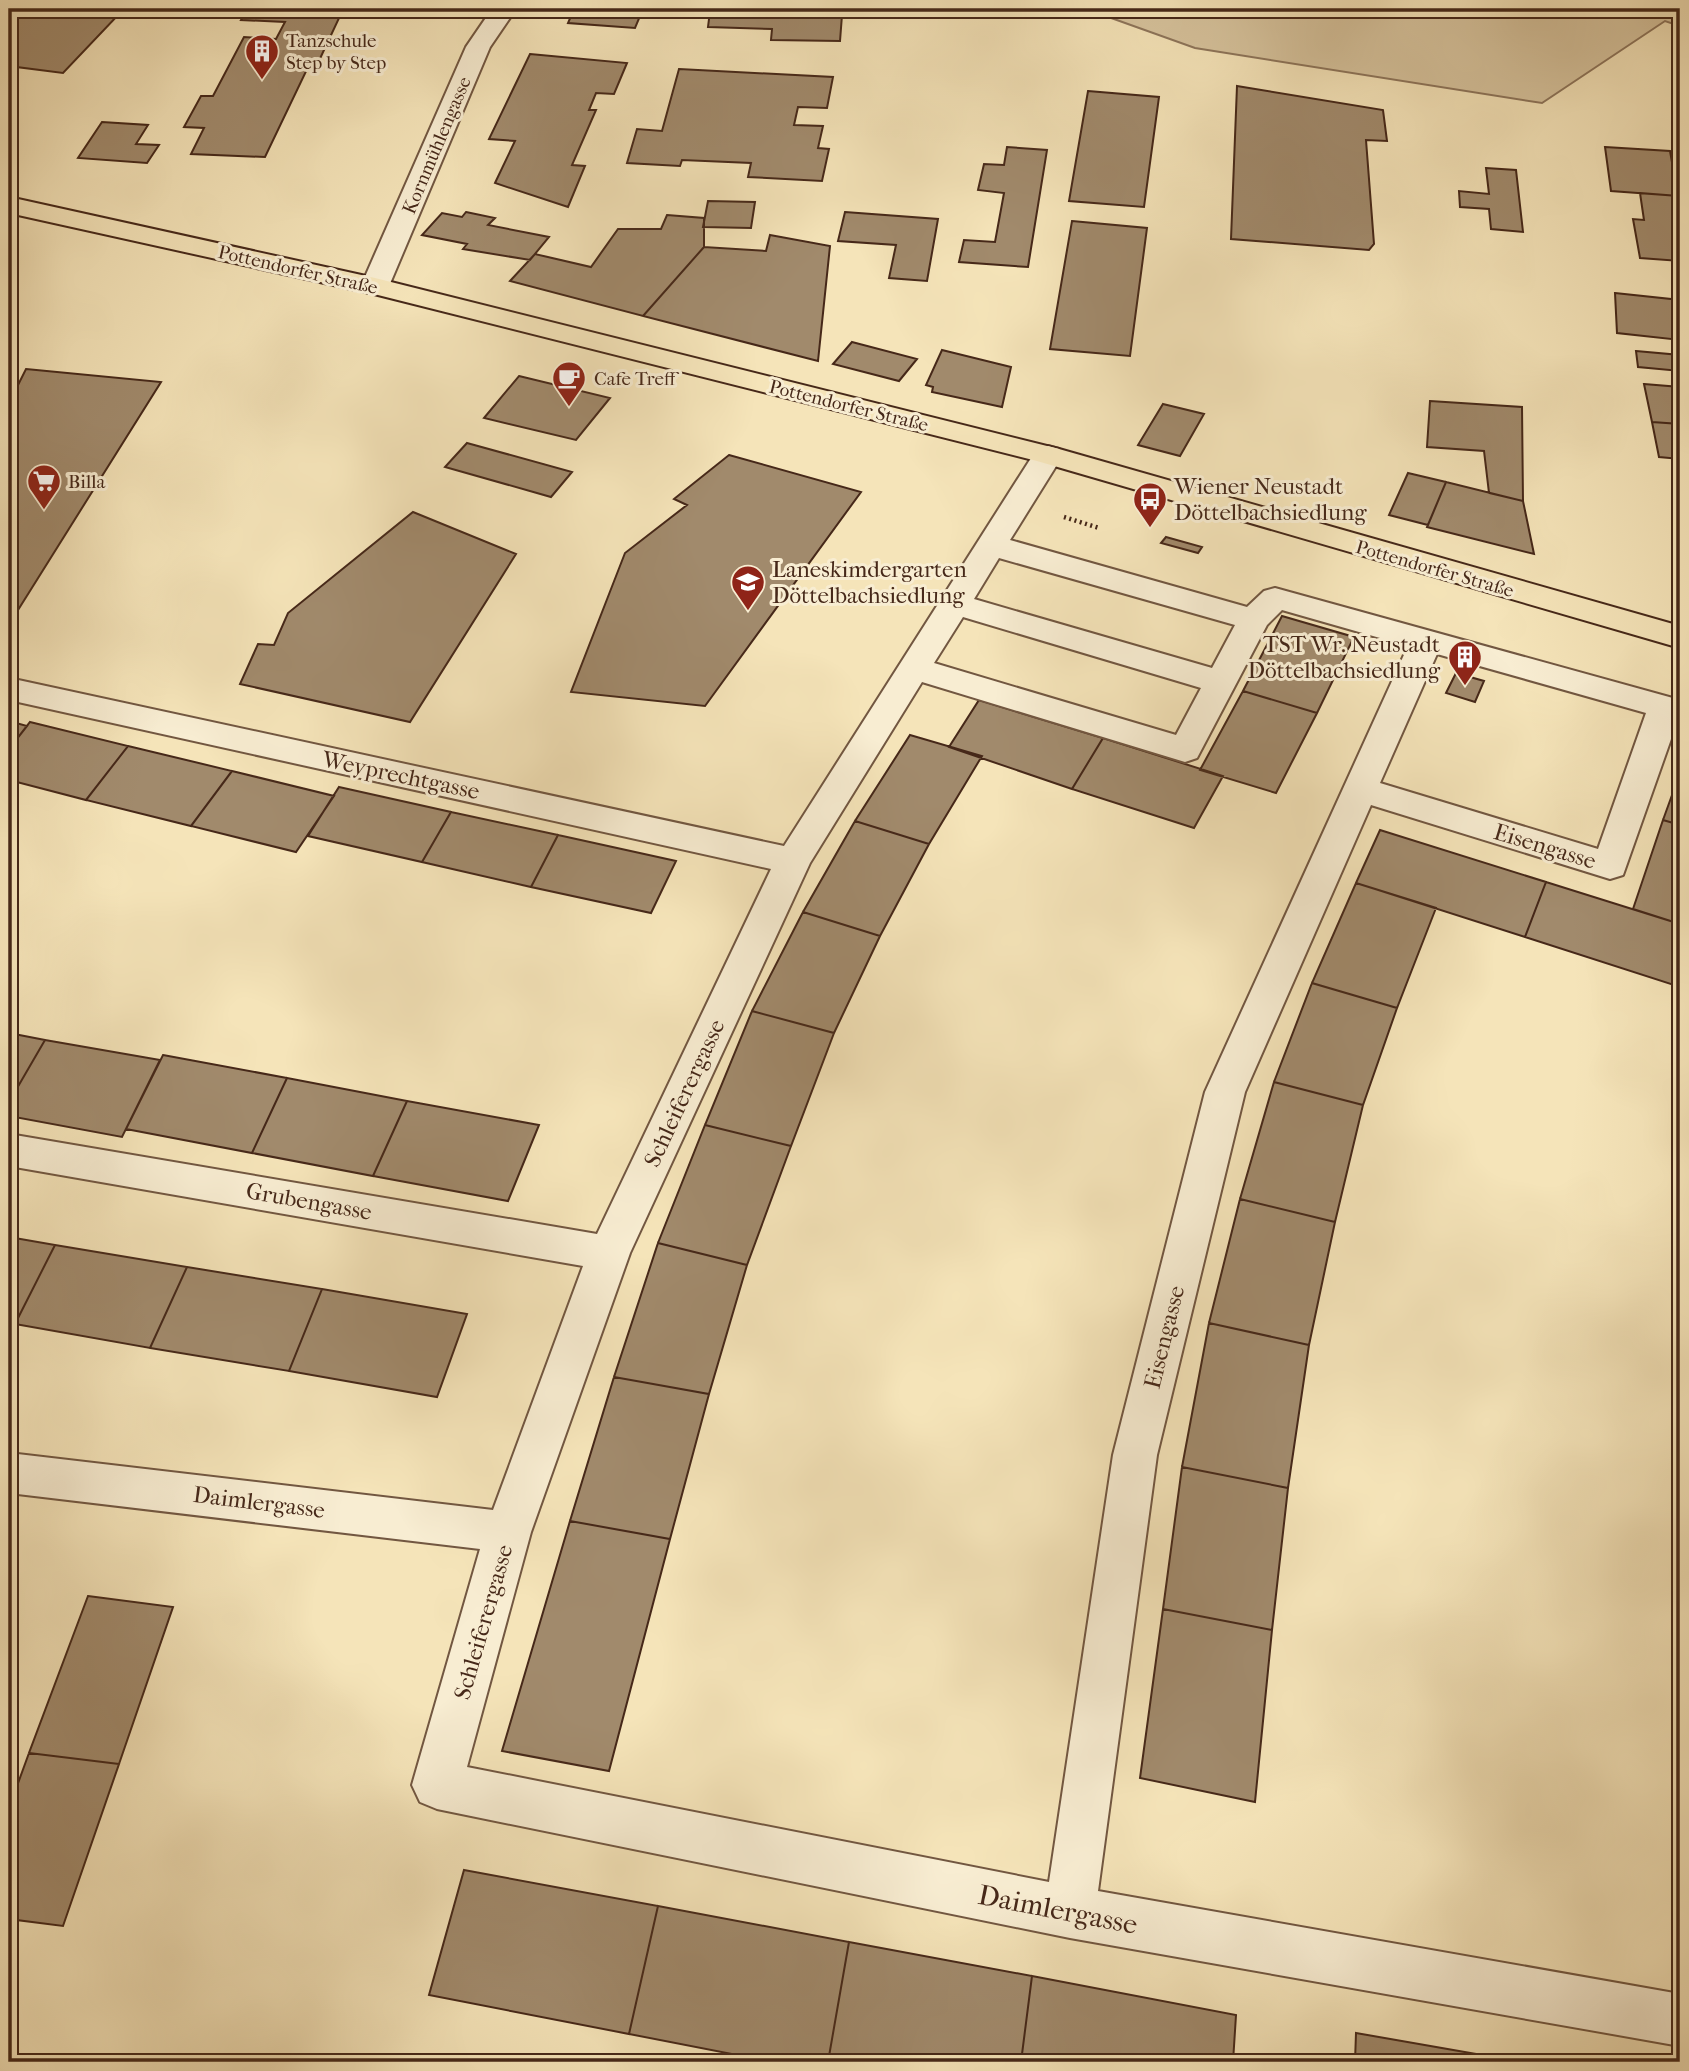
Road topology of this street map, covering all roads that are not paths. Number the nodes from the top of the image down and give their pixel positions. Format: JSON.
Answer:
{"nodes":[{"id":1,"x":504,"y":9,"type":"edge"},
{"id":2,"x":9,"y":205,"type":"edge"},
{"id":3,"x":375,"y":286,"type":"junction"},
{"id":4,"x":1048,"y":455,"type":"junction"},
{"id":5,"x":991,"y":545,"type":"junction"},
{"id":6,"x":954,"y":604,"type":"junction"},
{"id":7,"x":1254,"y":620,"type":"junction"},
{"id":8,"x":1680,"y":637,"type":"edge"},
{"id":9,"x":1427,"y":639,"type":"junction"},
{"id":10,"x":912,"y":668,"type":"junction"},
{"id":11,"x":1221,"y":682,"type":"junction"},
{"id":12,"x":9,"y":689,"type":"edge"},
{"id":13,"x":1672,"y":709,"type":"edge"},
{"id":14,"x":1359,"y":789,"type":"junction"},
{"id":15,"x":793,"y":861,"type":"junction"},
{"id":16,"x":9,"y":1150,"type":"edge"},
{"id":17,"x":609,"y":1253,"type":"junction"},
{"id":18,"x":9,"y":1473,"type":"edge"},
{"id":19,"x":508,"y":1532,"type":"junction"},
{"id":20,"x":438,"y":1785,"type":"joint"},
{"id":21,"x":1070,"y":1912,"type":"junction"},
{"id":22,"x":1680,"y":2020,"type":"edge"}],
"edges":[{"from":1,"to":3,"type":"street","name":"Kornmühlengasse"},
{"from":2,"to":3,"type":"main road","name":"Pottendorfer Straße"},
{"from":3,"to":4,"type":"main road","name":"Pottendorfer Straße"},
{"from":4,"to":5,"type":"street","name":"Schleiferergasse"},
{"from":4,"to":8,"type":"main road","name":"Pottendorfer Straße"},
{"from":5,"to":6,"type":"street","name":"Schleiferergasse"},
{"from":5,"to":7,"type":"street"},
{"from":6,"to":10,"type":"street","name":"Schleiferergasse"},
{"from":6,"to":11,"type":"street"},
{"from":7,"to":9,"type":"street"},
{"from":7,"to":11,"type":"street"},
{"from":9,"to":13,"type":"street"},
{"from":9,"to":14,"type":"street","name":"Eisengasse"},
{"from":10,"to":11,"type":"street"},
{"from":10,"to":15,"type":"street","name":"Schleiferergasse"},
{"from":12,"to":15,"type":"street","name":"Weyprechtgasse"},
{"from":13,"to":14,"type":"street","name":"Eisengasse"},
{"from":14,"to":21,"type":"street","name":"Eisengasse"},
{"from":15,"to":17,"type":"street","name":"Schleiferergasse"},
{"from":16,"to":17,"type":"street","name":"Grubengasse"},
{"from":17,"to":19,"type":"street","name":"Schleiferergasse"},
{"from":18,"to":19,"type":"street","name":"Daimlergasse"},
{"from":19,"to":20,"type":"street","name":"Schleiferergasse"},
{"from":20,"to":21,"type":"street","name":"Daimlergasse"},
{"from":21,"to":22,"type":"street","name":"Daimlergasse"}]}
